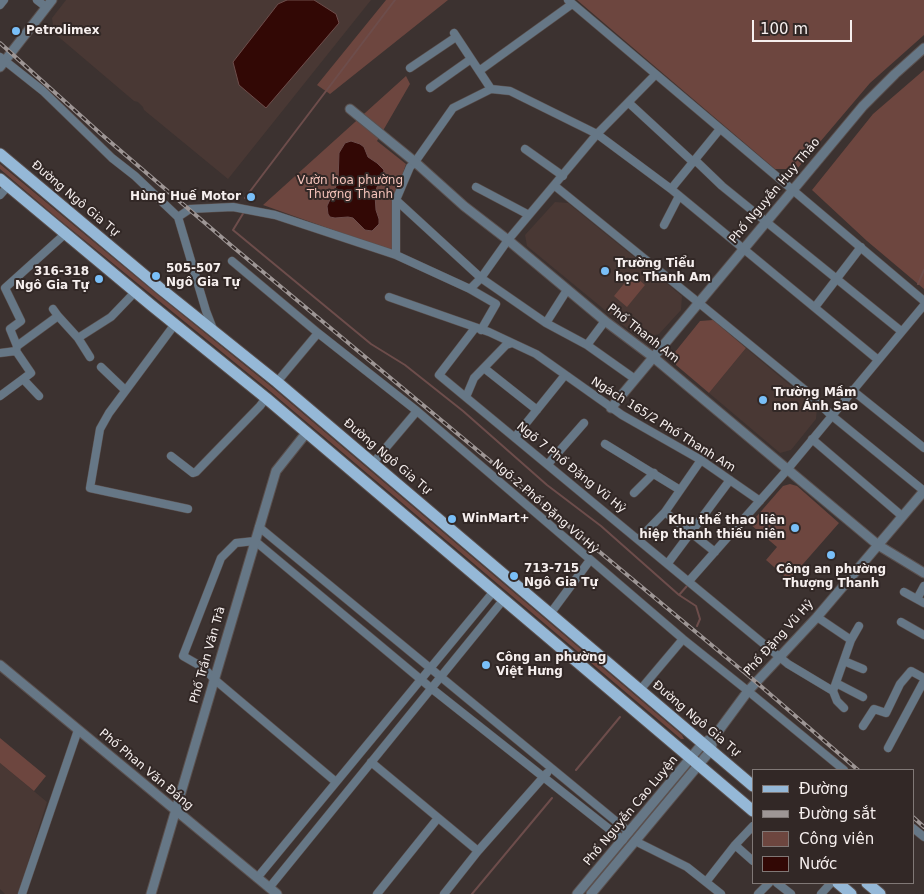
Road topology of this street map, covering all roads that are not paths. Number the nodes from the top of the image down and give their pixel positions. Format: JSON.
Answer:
{"nodes":[{"id":1,"x":4,"y":0,"type":"edge"},
{"id":2,"x":37,"y":0,"type":"edge"},
{"id":3,"x":570,"y":2,"type":"edge"},
{"id":4,"x":49,"y":4,"type":"edge"},
{"id":5,"x":0,"y":5,"type":"edge"},
{"id":6,"x":924,"y":48,"type":"edge"},
{"id":7,"x":471,"y":59,"type":"junction"},
{"id":8,"x":2,"y":62,"type":"edge"},
{"id":9,"x":410,"y":68,"type":"dead end"},
{"id":10,"x":479,"y":71,"type":"junction"},
{"id":11,"x":655,"y":76,"type":"junction"},
{"id":12,"x":430,"y":88,"type":"dead end"},
{"id":13,"x":491,"y":89,"type":"junction"},
{"id":14,"x":629,"y":103,"type":"junction"},
{"id":15,"x":350,"y":109,"type":"dead end"},
{"id":16,"x":720,"y":129,"type":"junction"},
{"id":17,"x":597,"y":134,"type":"junction"},
{"id":18,"x":525,"y":149,"type":"dead end"},
{"id":19,"x":0,"y":154,"type":"edge"},
{"id":20,"x":694,"y":161,"type":"junction"},
{"id":21,"x":415,"y":162,"type":"junction"},
{"id":22,"x":563,"y":176,"type":"junction"},
{"id":23,"x":555,"y":186,"type":"junction"},
{"id":24,"x":3,"y":187,"type":"edge"},
{"id":25,"x":476,"y":187,"type":"dead end"},
{"id":26,"x":671,"y":190,"type":"junction"},
{"id":27,"x":793,"y":190,"type":"junction"},
{"id":28,"x":679,"y":196,"type":"junction"},
{"id":29,"x":396,"y":200,"type":"junction"},
{"id":30,"x":529,"y":215,"type":"junction"},
{"id":31,"x":178,"y":217,"type":"junction"},
{"id":32,"x":767,"y":221,"type":"junction"},
{"id":33,"x":664,"y":225,"type":"dead end"},
{"id":34,"x":65,"y":234,"type":"junction"},
{"id":35,"x":508,"y":240,"type":"junction"},
{"id":36,"x":861,"y":246,"type":"junction"},
{"id":37,"x":743,"y":249,"type":"junction"},
{"id":38,"x":396,"y":255,"type":"junction"},
{"id":39,"x":232,"y":261,"type":"dead end"},
{"id":40,"x":481,"y":278,"type":"junction"},
{"id":41,"x":837,"y":278,"type":"junction"},
{"id":42,"x":2,"y":288,"type":"edge"},
{"id":43,"x":470,"y":290,"type":"junction"},
{"id":44,"x":567,"y":290,"type":"junction"},
{"id":45,"x":135,"y":292,"type":"junction"},
{"id":46,"x":389,"y":297,"type":"dead end"},
{"id":47,"x":699,"y":302,"type":"junction"},
{"id":48,"x":924,"y":303,"type":"edge"},
{"id":49,"x":815,"y":307,"type":"junction"},
{"id":50,"x":605,"y":321,"type":"junction"},
{"id":51,"x":546,"y":323,"type":"junction"},
{"id":52,"x":175,"y":324,"type":"junction"},
{"id":53,"x":478,"y":329,"type":"junction"},
{"id":54,"x":214,"y":331,"type":"junction"},
{"id":55,"x":901,"y":331,"type":"junction"},
{"id":56,"x":318,"y":333,"type":"junction"},
{"id":57,"x":78,"y":338,"type":"junction"},
{"id":58,"x":512,"y":343,"type":"junction"},
{"id":59,"x":587,"y":345,"type":"junction"},
{"id":60,"x":16,"y":348,"type":"junction"},
{"id":61,"x":0,"y":353,"type":"edge"},
{"id":62,"x":90,"y":357,"type":"dead end"},
{"id":63,"x":653,"y":357,"type":"junction"},
{"id":64,"x":878,"y":359,"type":"junction"},
{"id":65,"x":101,"y":366,"type":"dead end"},
{"id":66,"x":484,"y":368,"type":"junction"},
{"id":67,"x":565,"y":375,"type":"junction"},
{"id":68,"x":23,"y":379,"type":"junction"},
{"id":69,"x":635,"y":379,"type":"junction"},
{"id":70,"x":277,"y":382,"type":"junction"},
{"id":71,"x":126,"y":390,"type":"junction"},
{"id":72,"x":852,"y":390,"type":"junction"},
{"id":73,"x":0,"y":396,"type":"edge"},
{"id":74,"x":39,"y":396,"type":"dead end"},
{"id":75,"x":466,"y":396,"type":"junction"},
{"id":76,"x":266,"y":398,"type":"junction"},
{"id":77,"x":611,"y":408,"type":"junction"},
{"id":78,"x":537,"y":410,"type":"junction"},
{"id":79,"x":417,"y":411,"type":"junction"},
{"id":80,"x":831,"y":416,"type":"junction"},
{"id":81,"x":584,"y":423,"type":"dead end"},
{"id":82,"x":307,"y":432,"type":"junction"},
{"id":83,"x":515,"y":437,"type":"junction"},
{"id":84,"x":812,"y":438,"type":"junction"},
{"id":85,"x":605,"y":444,"type":"dead end"},
{"id":86,"x":924,"y":448,"type":"edge"},
{"id":87,"x":171,"y":456,"type":"dead end"},
{"id":88,"x":701,"y":460,"type":"junction"},
{"id":89,"x":373,"y":463,"type":"junction"},
{"id":90,"x":548,"y":464,"type":"junction"},
{"id":91,"x":787,"y":470,"type":"junction"},
{"id":92,"x":654,"y":473,"type":"junction"},
{"id":93,"x":730,"y":480,"type":"junction"},
{"id":94,"x":680,"y":490,"type":"junction"},
{"id":95,"x":924,"y":491,"type":"edge"},
{"id":96,"x":634,"y":493,"type":"dead end"},
{"id":97,"x":760,"y":501,"type":"junction"},
{"id":98,"x":188,"y":509,"type":"dead end"},
{"id":99,"x":664,"y":512,"type":"junction"},
{"id":100,"x":902,"y":516,"type":"junction"},
{"id":101,"x":259,"y":527,"type":"junction"},
{"id":102,"x":692,"y":533,"type":"junction"},
{"id":103,"x":639,"y":539,"type":"junction"},
{"id":104,"x":255,"y":541,"type":"junction"},
{"id":105,"x":878,"y":545,"type":"junction"},
{"id":106,"x":715,"y":552,"type":"junction"},
{"id":107,"x":590,"y":560,"type":"junction"},
{"id":108,"x":668,"y":563,"type":"junction"},
{"id":109,"x":924,"y":573,"type":"edge"},
{"id":110,"x":689,"y":581,"type":"junction"},
{"id":111,"x":924,"y":586,"type":"edge"},
{"id":112,"x":494,"y":591,"type":"junction"},
{"id":113,"x":904,"y":592,"type":"dead end"},
{"id":114,"x":504,"y":600,"type":"junction"},
{"id":115,"x":921,"y":601,"type":"edge"},
{"id":116,"x":550,"y":614,"type":"junction"},
{"id":117,"x":816,"y":617,"type":"junction"},
{"id":118,"x":901,"y":622,"type":"dead end"},
{"id":119,"x":859,"y":626,"type":"dead end"},
{"id":120,"x":457,"y":635,"type":"junction"},
{"id":121,"x":924,"y":635,"type":"edge"},
{"id":122,"x":683,"y":639,"type":"junction"},
{"id":123,"x":851,"y":640,"type":"junction"},
{"id":124,"x":468,"y":643,"type":"junction"},
{"id":125,"x":780,"y":656,"type":"junction"},
{"id":126,"x":844,"y":661,"type":"junction"},
{"id":127,"x":0,"y":665,"type":"edge"},
{"id":128,"x":430,"y":668,"type":"junction"},
{"id":129,"x":862,"y":669,"type":"dead end"},
{"id":130,"x":441,"y":676,"type":"junction"},
{"id":131,"x":421,"y":679,"type":"junction"},
{"id":132,"x":924,"y":679,"type":"edge"},
{"id":133,"x":214,"y":680,"type":"junction"},
{"id":134,"x":835,"y":687,"type":"junction"},
{"id":135,"x":432,"y":688,"type":"junction"},
{"id":136,"x":640,"y":690,"type":"junction"},
{"id":137,"x":748,"y":690,"type":"junction"},
{"id":138,"x":862,"y":697,"type":"dead end"},
{"id":139,"x":844,"y":708,"type":"dead end"},
{"id":140,"x":863,"y":726,"type":"dead end"},
{"id":141,"x":78,"y":730,"type":"junction"},
{"id":142,"x":707,"y":747,"type":"junction"},
{"id":143,"x":888,"y":748,"type":"dead end"},
{"id":144,"x":695,"y":761,"type":"junction"},
{"id":145,"x":371,"y":762,"type":"junction"},
{"id":146,"x":551,"y":767,"type":"junction"},
{"id":147,"x":843,"y":769,"type":"edge"},
{"id":148,"x":544,"y":776,"type":"junction"},
{"id":149,"x":336,"y":782,"type":"junction"},
{"id":150,"x":752,"y":785,"type":"edge"},
{"id":151,"x":752,"y":810,"type":"edge"},
{"id":152,"x":176,"y":811,"type":"junction"},
{"id":153,"x":438,"y":818,"type":"junction"},
{"id":154,"x":752,"y":827,"type":"edge"},
{"id":155,"x":914,"y":829,"type":"edge"},
{"id":156,"x":629,"y":832,"type":"junction"},
{"id":157,"x":924,"y":837,"type":"edge"},
{"id":158,"x":622,"y":840,"type":"junction"},
{"id":159,"x":635,"y":841,"type":"junction"},
{"id":160,"x":735,"y":845,"type":"junction"},
{"id":161,"x":478,"y":851,"type":"junction"},
{"id":162,"x":752,"y":860,"type":"edge"},
{"id":163,"x":257,"y":878,"type":"junction"},
{"id":164,"x":706,"y":882,"type":"junction"},
{"id":165,"x":768,"y":884,"type":"edge"},
{"id":166,"x":778,"y":884,"type":"edge"},
{"id":167,"x":830,"y":884,"type":"edge"},
{"id":168,"x":839,"y":884,"type":"edge"},
{"id":169,"x":868,"y":884,"type":"edge"},
{"id":170,"x":269,"y":888,"type":"junction"},
{"id":171,"x":22,"y":894,"type":"edge"},
{"id":172,"x":151,"y":894,"type":"edge"},
{"id":173,"x":277,"y":894,"type":"edge"},
{"id":174,"x":377,"y":894,"type":"edge"},
{"id":175,"x":444,"y":894,"type":"edge"},
{"id":176,"x":577,"y":894,"type":"edge"},
{"id":177,"x":591,"y":894,"type":"edge"},
{"id":178,"x":721,"y":894,"type":"edge"},
{"id":179,"x":758,"y":894,"type":"edge"},
{"id":180,"x":791,"y":894,"type":"edge"},
{"id":181,"x":821,"y":894,"type":"edge"},
{"id":182,"x":851,"y":894,"type":"edge"},
{"id":183,"x":880,"y":894,"type":"edge"}],
"edges":[{"from":1,"to":5,"type":"street"},
{"from":2,"to":4,"type":"street"},
{"from":3,"to":10,"type":"street"},
{"from":3,"to":11,"type":"street"},
{"from":4,"to":8,"type":"street"},
{"from":6,"to":27,"type":"street","name":"Phố Nguyễn Huy Thảo"},
{"from":7,"to":9,"type":"street"},
{"from":7,"to":10,"type":"street"},
{"from":7,"to":12,"type":"street"},
{"from":8,"to":31,"type":"street"},
{"from":10,"to":13,"type":"street"},
{"from":11,"to":14,"type":"street"},
{"from":11,"to":16,"type":"street"},
{"from":13,"to":17,"type":"street"},
{"from":13,"to":21,"type":"street"},
{"from":14,"to":17,"type":"street"},
{"from":14,"to":20,"type":"street"},
{"from":15,"to":21,"type":"street","name":"Phố Thanh Am"},
{"from":16,"to":20,"type":"street"},
{"from":16,"to":27,"type":"street"},
{"from":17,"to":22,"type":"street"},
{"from":17,"to":26,"type":"street"},
{"from":18,"to":22,"type":"street"},
{"from":19,"to":54,"type":"main road","name":"Đường Ngô Gia Tự"},
{"from":20,"to":26,"type":"street"},
{"from":20,"to":32,"type":"street"},
{"from":21,"to":29,"type":"street"},
{"from":21,"to":35,"type":"street","name":"Phố Thanh Am"},
{"from":22,"to":23,"type":"street"},
{"from":23,"to":30,"type":"street"},
{"from":23,"to":47,"type":"street"},
{"from":24,"to":34,"type":"main road"},
{"from":25,"to":30,"type":"street"},
{"from":26,"to":28,"type":"street"},
{"from":27,"to":32,"type":"street","name":"Phố Nguyễn Huy Thảo"},
{"from":27,"to":36,"type":"street"},
{"from":28,"to":33,"type":"street"},
{"from":28,"to":37,"type":"street"},
{"from":29,"to":38,"type":"street"},
{"from":29,"to":40,"type":"street"},
{"from":30,"to":35,"type":"street"},
{"from":31,"to":38,"type":"street"},
{"from":31,"to":54,"type":"street"},
{"from":32,"to":37,"type":"street","name":"Phố Nguyễn Huy Thảo"},
{"from":32,"to":41,"type":"street"},
{"from":34,"to":42,"type":"street"},
{"from":34,"to":45,"type":"main road"},
{"from":35,"to":40,"type":"street"},
{"from":35,"to":44,"type":"street","name":"Phố Thanh Am"},
{"from":36,"to":41,"type":"street"},
{"from":36,"to":48,"type":"street"},
{"from":37,"to":47,"type":"street","name":"Phố Nguyễn Huy Thảo"},
{"from":37,"to":49,"type":"street"},
{"from":38,"to":43,"type":"street"},
{"from":39,"to":56,"type":"street","name":"Ngõ 2 Phố Đặng Vũ Hỷ"},
{"from":40,"to":43,"type":"street"},
{"from":40,"to":51,"type":"street"},
{"from":41,"to":49,"type":"street"},
{"from":41,"to":55,"type":"street"},
{"from":42,"to":60,"type":"street"},
{"from":43,"to":53,"type":"street"},
{"from":44,"to":50,"type":"street","name":"Phố Thanh Am"},
{"from":44,"to":51,"type":"street"},
{"from":45,"to":52,"type":"main road"},
{"from":45,"to":57,"type":"street"},
{"from":46,"to":53,"type":"street","name":"Ngách 165/2 Phố Thanh Am"},
{"from":47,"to":63,"type":"street","name":"Phố Nguyễn Huy Thảo"},
{"from":47,"to":80,"type":"street"},
{"from":48,"to":55,"type":"street"},
{"from":49,"to":64,"type":"street"},
{"from":50,"to":59,"type":"street"},
{"from":50,"to":63,"type":"street","name":"Phố Thanh Am"},
{"from":51,"to":59,"type":"street"},
{"from":52,"to":71,"type":"street"},
{"from":52,"to":76,"type":"main road"},
{"from":53,"to":58,"type":"street","name":"Ngách 165/2 Phố Thanh Am"},
{"from":53,"to":75,"type":"street","name":"Ngõ 7 Phố Đặng Vũ Hỷ"},
{"from":54,"to":70,"type":"main road","name":"Đường Ngô Gia Tự"},
{"from":55,"to":64,"type":"street"},
{"from":56,"to":70,"type":"street"},
{"from":56,"to":79,"type":"street","name":"Ngõ 2 Phố Đặng Vũ Hỷ"},
{"from":57,"to":60,"type":"street"},
{"from":57,"to":62,"type":"street"},
{"from":58,"to":66,"type":"street"},
{"from":58,"to":67,"type":"street","name":"Ngách 165/2 Phố Thanh Am"},
{"from":59,"to":69,"type":"street"},
{"from":60,"to":61,"type":"street"},
{"from":60,"to":68,"type":"street"},
{"from":63,"to":69,"type":"street","name":"Phố Nguyễn Huy Thảo"},
{"from":63,"to":91,"type":"street","name":"Phố Thanh Am"},
{"from":64,"to":72,"type":"street"},
{"from":65,"to":71,"type":"street"},
{"from":66,"to":75,"type":"street"},
{"from":66,"to":78,"type":"street"},
{"from":67,"to":77,"type":"street","name":"Ngách 165/2 Phố Thanh Am"},
{"from":67,"to":78,"type":"street"},
{"from":68,"to":73,"type":"street"},
{"from":68,"to":74,"type":"street"},
{"from":69,"to":77,"type":"street","name":"Phố Nguyễn Huy Thảo"},
{"from":70,"to":89,"type":"main road","name":"Đường Ngô Gia Tự"},
{"from":71,"to":98,"type":"street"},
{"from":72,"to":80,"type":"street"},
{"from":72,"to":86,"type":"street"},
{"from":75,"to":83,"type":"street","name":"Ngõ 7 Phố Đặng Vũ Hỷ"},
{"from":76,"to":82,"type":"main road"},
{"from":76,"to":87,"type":"street"},
{"from":77,"to":88,"type":"street","name":"Ngách 165/2 Phố Thanh Am"},
{"from":78,"to":83,"type":"street"},
{"from":79,"to":89,"type":"street"},
{"from":79,"to":107,"type":"street","name":"Ngõ 2 Phố Đặng Vũ Hỷ"},
{"from":80,"to":84,"type":"street"},
{"from":80,"to":95,"type":"street"},
{"from":81,"to":90,"type":"street"},
{"from":82,"to":101,"type":"street","name":"Phố Trần Văn Trà"},
{"from":82,"to":112,"type":"main road"},
{"from":83,"to":90,"type":"street","name":"Ngõ 7 Phố Đặng Vũ Hỷ"},
{"from":84,"to":91,"type":"street"},
{"from":84,"to":100,"type":"street"},
{"from":85,"to":92,"type":"street"},
{"from":88,"to":93,"type":"street","name":"Ngách 165/2 Phố Thanh Am"},
{"from":88,"to":94,"type":"street"},
{"from":89,"to":116,"type":"main road","name":"Đường Ngô Gia Tự"},
{"from":90,"to":103,"type":"street","name":"Ngõ 7 Phố Đặng Vũ Hỷ"},
{"from":91,"to":97,"type":"street"},
{"from":91,"to":105,"type":"street","name":"Phố Thanh Am"},
{"from":92,"to":94,"type":"street"},
{"from":92,"to":96,"type":"street"},
{"from":93,"to":97,"type":"street","name":"Ngách 165/2 Phố Thanh Am"},
{"from":93,"to":102,"type":"street"},
{"from":94,"to":99,"type":"street"},
{"from":95,"to":100,"type":"street","name":"Phố Đặng Vũ Hỷ"},
{"from":97,"to":106,"type":"street"},
{"from":99,"to":102,"type":"street"},
{"from":99,"to":103,"type":"street"},
{"from":100,"to":105,"type":"street","name":"Phố Đặng Vũ Hỷ"},
{"from":101,"to":104,"type":"street","name":"Phố Trần Văn Trà"},
{"from":101,"to":128,"type":"street"},
{"from":102,"to":106,"type":"street"},
{"from":102,"to":108,"type":"street"},
{"from":103,"to":108,"type":"street","name":"Ngõ 7 Phố Đặng Vũ Hỷ"},
{"from":104,"to":131,"type":"street"},
{"from":104,"to":133,"type":"street","name":"Phố Trần Văn Trà"},
{"from":104,"to":133,"type":"street"},
{"from":105,"to":109,"type":"street","name":"Phố Thanh Am"},
{"from":105,"to":117,"type":"street","name":"Phố Đặng Vũ Hỷ"},
{"from":106,"to":110,"type":"street"},
{"from":107,"to":116,"type":"street"},
{"from":107,"to":122,"type":"street","name":"Ngõ 2 Phố Đặng Vũ Hỷ"},
{"from":108,"to":110,"type":"street","name":"Ngõ 7 Phố Đặng Vũ Hỷ"},
{"from":110,"to":125,"type":"street","name":"Ngõ 7 Phố Đặng Vũ Hỷ"},
{"from":111,"to":115,"type":"street"},
{"from":112,"to":114,"type":"main road"},
{"from":112,"to":120,"type":"street"},
{"from":113,"to":115,"type":"street"},
{"from":114,"to":124,"type":"street"},
{"from":114,"to":144,"type":"main road"},
{"from":116,"to":136,"type":"main road","name":"Đường Ngô Gia Tự"},
{"from":117,"to":123,"type":"street"},
{"from":117,"to":125,"type":"street","name":"Phố Đặng Vũ Hỷ"},
{"from":118,"to":121,"type":"street"},
{"from":119,"to":123,"type":"street"},
{"from":120,"to":124,"type":"street"},
{"from":120,"to":128,"type":"street"},
{"from":122,"to":136,"type":"street"},
{"from":122,"to":137,"type":"street","name":"Ngõ 2 Phố Đặng Vũ Hỷ"},
{"from":123,"to":126,"type":"street"},
{"from":124,"to":130,"type":"street"},
{"from":125,"to":134,"type":"street","name":"Ngõ 7 Phố Đặng Vũ Hỷ"},
{"from":125,"to":137,"type":"street","name":"Phố Đặng Vũ Hỷ"},
{"from":126,"to":129,"type":"street"},
{"from":126,"to":134,"type":"street"},
{"from":127,"to":141,"type":"street","name":"Phố Phan Văn Đáng"},
{"from":128,"to":130,"type":"street"},
{"from":128,"to":131,"type":"street"},
{"from":130,"to":135,"type":"street"},
{"from":130,"to":146,"type":"street"},
{"from":131,"to":135,"type":"street"},
{"from":131,"to":149,"type":"street"},
{"from":132,"to":140,"type":"street"},
{"from":132,"to":143,"type":"street"},
{"from":133,"to":149,"type":"street"},
{"from":133,"to":152,"type":"street","name":"Phố Trần Văn Trà"},
{"from":134,"to":138,"type":"street","name":"Ngõ 7 Phố Đặng Vũ Hỷ"},
{"from":134,"to":139,"type":"street"},
{"from":135,"to":145,"type":"street"},
{"from":135,"to":148,"type":"street"},
{"from":136,"to":142,"type":"main road","name":"Đường Ngô Gia Tự"},
{"from":137,"to":142,"type":"street","name":"Phố Đặng Vũ Hỷ"},
{"from":137,"to":147,"type":"street","name":"Ngõ 2 Phố Đặng Vũ Hỷ"},
{"from":141,"to":152,"type":"street","name":"Phố Phan Văn Đáng"},
{"from":141,"to":171,"type":"street"},
{"from":142,"to":144,"type":"street","name":"Phố Nguyễn Cao Luyện"},
{"from":142,"to":150,"type":"main road","name":"Đường Ngô Gia Tự"},
{"from":144,"to":151,"type":"main road"},
{"from":144,"to":156,"type":"street","name":"Phố Nguyễn Cao Luyện"},
{"from":144,"to":159,"type":"street","name":"Phố Nguyễn Cao Luyện"},
{"from":145,"to":153,"type":"street"},
{"from":145,"to":170,"type":"street"},
{"from":146,"to":148,"type":"street"},
{"from":146,"to":156,"type":"street"},
{"from":148,"to":158,"type":"street"},
{"from":148,"to":161,"type":"street"},
{"from":149,"to":163,"type":"street"},
{"from":152,"to":163,"type":"street","name":"Phố Phan Văn Đáng"},
{"from":152,"to":172,"type":"street","name":"Phố Trần Văn Trà"},
{"from":153,"to":161,"type":"street"},
{"from":153,"to":174,"type":"street"},
{"from":154,"to":160,"type":"street"},
{"from":155,"to":157,"type":"street"},
{"from":156,"to":158,"type":"street","name":"Phố Nguyễn Cao Luyện"},
{"from":158,"to":176,"type":"street","name":"Phố Nguyễn Cao Luyện"},
{"from":159,"to":164,"type":"street"},
{"from":159,"to":177,"type":"street","name":"Phố Nguyễn Cao Luyện"},
{"from":160,"to":162,"type":"street"},
{"from":160,"to":164,"type":"street"},
{"from":161,"to":175,"type":"street"},
{"from":163,"to":170,"type":"street","name":"Phố Phan Văn Đáng"},
{"from":164,"to":178,"type":"street"},
{"from":165,"to":179,"type":"street"},
{"from":166,"to":180,"type":"street"},
{"from":167,"to":181,"type":"street"},
{"from":168,"to":182,"type":"main road"},
{"from":169,"to":183,"type":"main road"},
{"from":170,"to":173,"type":"street","name":"Phố Phan Văn Đáng"}]}
